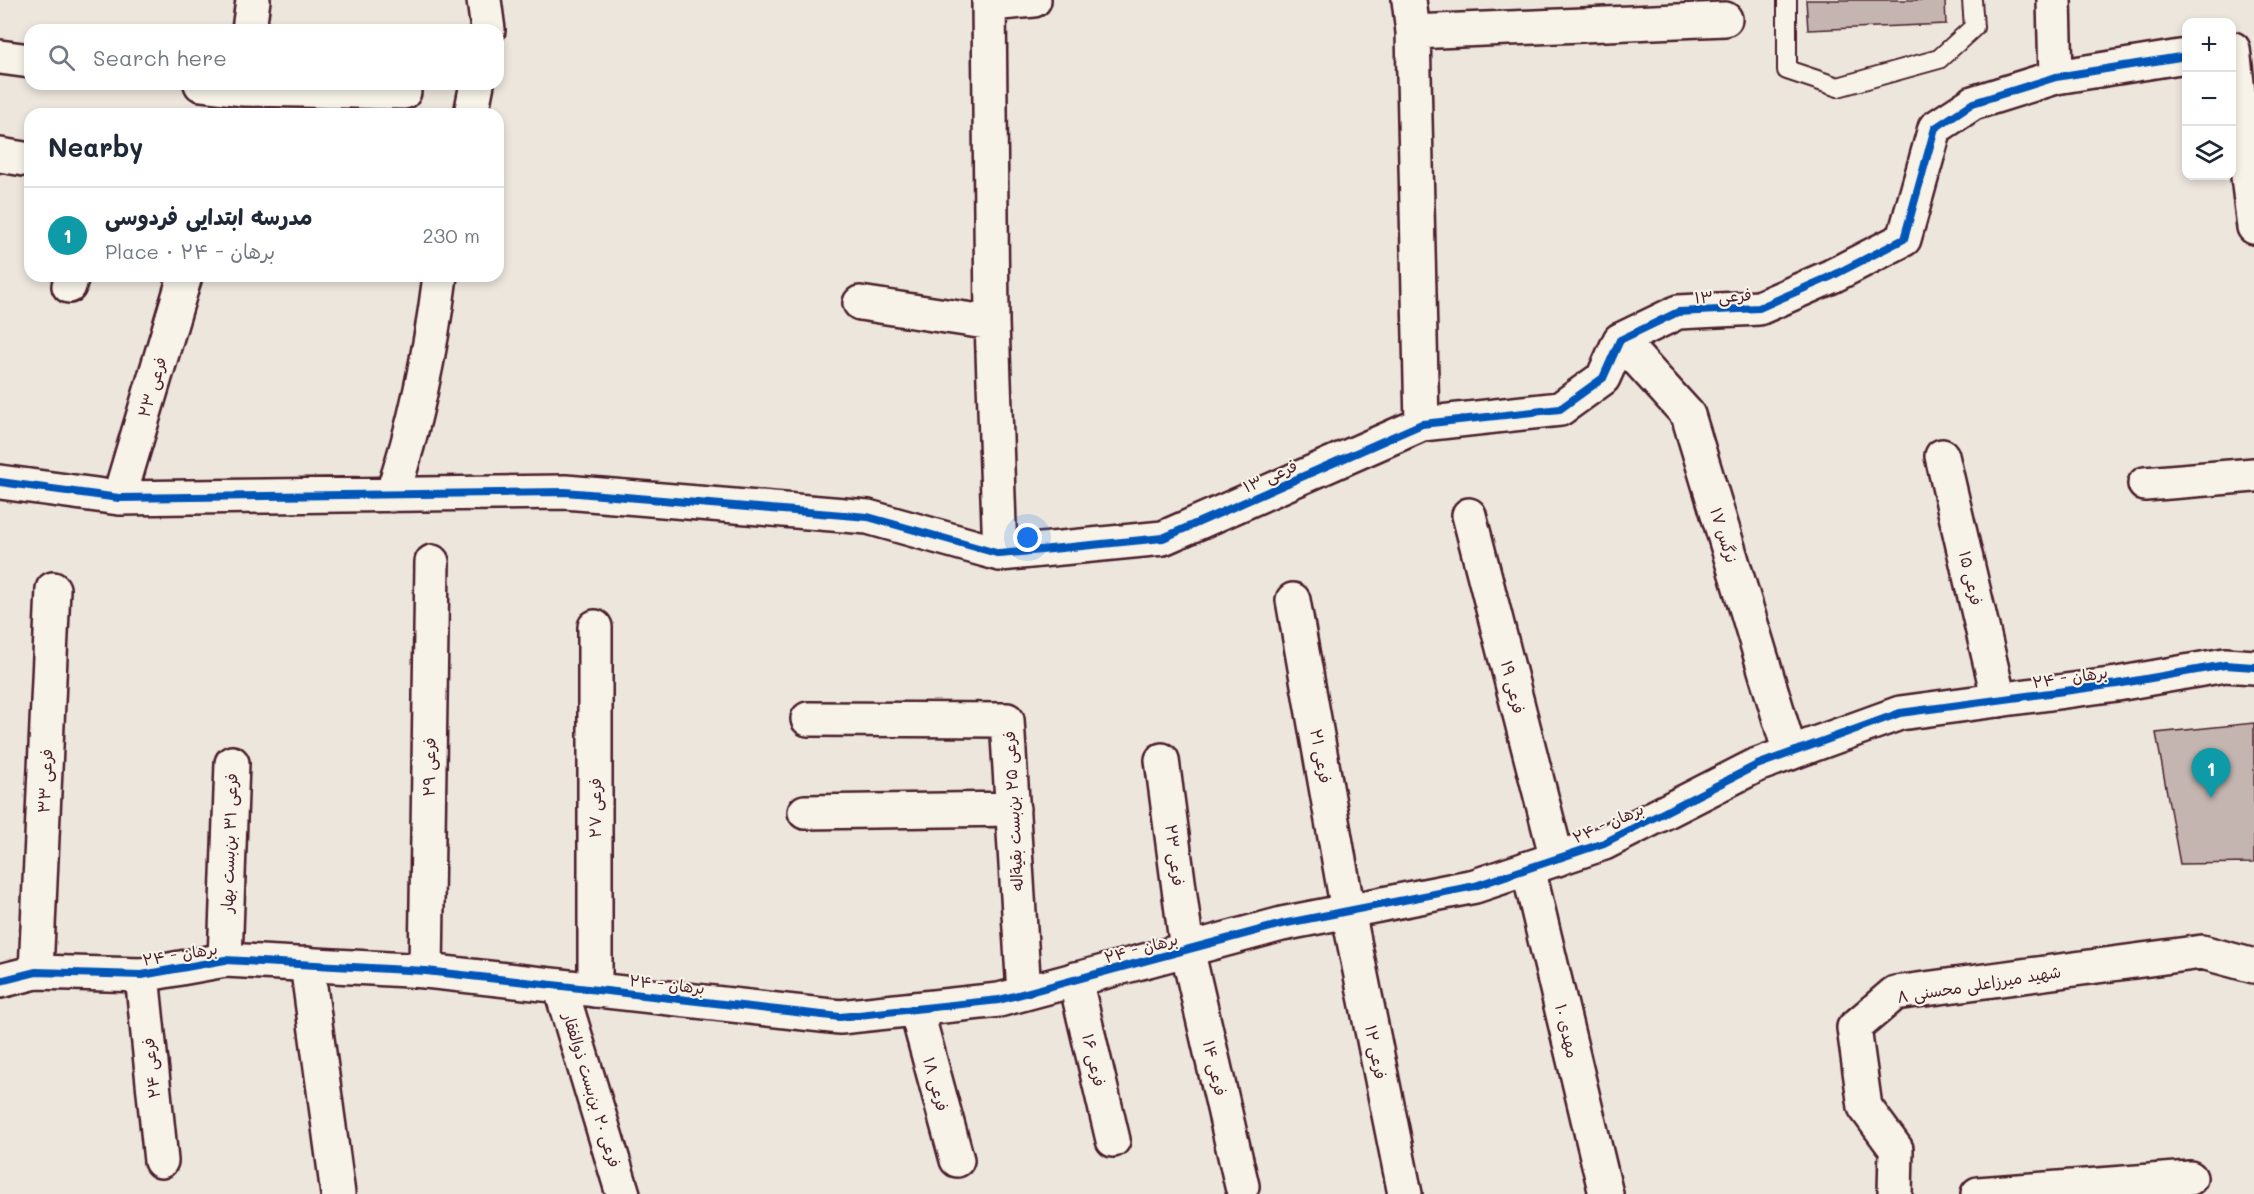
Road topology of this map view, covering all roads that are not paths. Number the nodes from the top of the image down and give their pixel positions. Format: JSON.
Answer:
{"nodes":[{"id":1,"x":253,"y":0,"type":"edge"},
{"id":2,"x":484,"y":0,"type":"edge"},
{"id":3,"x":1034,"y":0,"type":"edge"},
{"id":4,"x":1787,"y":0,"type":"edge"},
{"id":5,"x":1972,"y":0,"type":"edge"},
{"id":6,"x":2054,"y":0,"type":"edge"},
{"id":7,"x":989,"y":2,"type":"edge"},
{"id":8,"x":1411,"y":16,"type":"edge"},
{"id":9,"x":1725,"y":19,"type":"dead end"},
{"id":10,"x":250,"y":24,"type":"edge"},
{"id":11,"x":487,"y":24,"type":"edge"},
{"id":12,"x":2239,"y":48,"type":"edge"},
{"id":13,"x":0,"y":57,"type":"edge"},
{"id":14,"x":2182,"y":57,"type":"edge"},
{"id":15,"x":24,"y":60,"type":"edge"},
{"id":16,"x":2056,"y":77,"type":"junction"},
{"id":17,"x":220,"y":90,"type":"edge"},
{"id":18,"x":476,"y":90,"type":"edge"},
{"id":19,"x":239,"y":96,"type":"edge"},
{"id":20,"x":386,"y":99,"type":"edge"},
{"id":21,"x":472,"y":108,"type":"edge"},
{"id":22,"x":0,"y":155,"type":"edge"},
{"id":23,"x":24,"y":159,"type":"edge"},
{"id":24,"x":2254,"y":227,"type":"edge"},
{"id":25,"x":183,"y":282,"type":"edge"},
{"id":26,"x":439,"y":282,"type":"edge"},
{"id":27,"x":860,"y":303,"type":"dead end"},
{"id":28,"x":992,"y":323,"type":"junction"},
{"id":29,"x":1620,"y":340,"type":"junction"},
{"id":30,"x":1422,"y":424,"type":"junction"},
{"id":31,"x":1942,"y":456,"type":"dead end"},
{"id":32,"x":2254,"y":475,"type":"edge"},
{"id":33,"x":0,"y":482,"type":"edge"},
{"id":34,"x":2145,"y":484,"type":"dead end"},
{"id":35,"x":392,"y":495,"type":"junction"},
{"id":36,"x":118,"y":498,"type":"junction"},
{"id":37,"x":1469,"y":514,"type":"dead end"},
{"id":38,"x":1000,"y":554,"type":"junction"},
{"id":39,"x":432,"y":562,"type":"dead end"},
{"id":40,"x":53,"y":590,"type":"dead end"},
{"id":41,"x":1293,"y":600,"type":"dead end"},
{"id":42,"x":595,"y":627,"type":"dead end"},
{"id":43,"x":2254,"y":667,"type":"edge"},
{"id":44,"x":1999,"y":700,"type":"junction"},
{"id":45,"x":808,"y":719,"type":"dead end"},
{"id":46,"x":1790,"y":753,"type":"junction"},
{"id":47,"x":1162,"y":760,"type":"dead end"},
{"id":48,"x":232,"y":763,"type":"dead end"},
{"id":49,"x":1013,"y":809,"type":"junction"},
{"id":50,"x":805,"y":812,"type":"dead end"},
{"id":51,"x":1543,"y":863,"type":"junction"},
{"id":52,"x":1348,"y":911,"type":"junction"},
{"id":53,"x":1187,"y":949,"type":"junction"},
{"id":54,"x":225,"y":960,"type":"junction"},
{"id":55,"x":307,"y":964,"type":"junction"},
{"id":56,"x":2254,"y":966,"type":"edge"},
{"id":57,"x":426,"y":971,"type":"junction"},
{"id":58,"x":36,"y":972,"type":"junction"},
{"id":59,"x":142,"y":975,"type":"junction"},
{"id":60,"x":1075,"y":979,"type":"junction"},
{"id":61,"x":0,"y":981,"type":"edge"},
{"id":62,"x":560,"y":986,"type":"junction"},
{"id":63,"x":595,"y":990,"type":"junction"},
{"id":64,"x":1024,"y":993,"type":"junction"},
{"id":65,"x":916,"y":1009,"type":"junction"},
{"id":66,"x":1113,"y":1140,"type":"dead end"},
{"id":67,"x":957,"y":1160,"type":"dead end"},
{"id":68,"x":161,"y":1161,"type":"dead end"},
{"id":69,"x":2190,"y":1178,"type":"dead end"},
{"id":70,"x":1242,"y":1186,"type":"dead end"},
{"id":71,"x":338,"y":1194,"type":"edge"},
{"id":72,"x":623,"y":1194,"type":"edge"},
{"id":73,"x":1405,"y":1194,"type":"edge"},
{"id":74,"x":1605,"y":1194,"type":"edge"},
{"id":75,"x":1894,"y":1194,"type":"edge"},
{"id":76,"x":1978,"y":1194,"type":"edge"}],
"edges":[{"from":1,"to":10,"type":"street"},
{"from":2,"to":11,"type":"street"},
{"from":3,"to":7,"type":"street"},
{"from":4,"to":5,"type":"lane"},
{"from":6,"to":16,"type":"street"},
{"from":7,"to":28,"type":"street"},
{"from":8,"to":9,"type":"street"},
{"from":8,"to":30,"type":"street"},
{"from":12,"to":24,"type":"street"},
{"from":13,"to":15,"type":"street"},
{"from":14,"to":16,"type":"street","name":"فرعی ۱۳"},
{"from":16,"to":29,"type":"street","name":"فرعی ۱۳"},
{"from":17,"to":19,"type":"street"},
{"from":18,"to":21,"type":"street"},
{"from":19,"to":20,"type":"street"},
{"from":22,"to":23,"type":"street"},
{"from":25,"to":36,"type":"street","name":"فرعی ۲۳"},
{"from":26,"to":35,"type":"street"},
{"from":27,"to":28,"type":"street"},
{"from":28,"to":38,"type":"street"},
{"from":29,"to":30,"type":"street","name":"فرعی ۱۳"},
{"from":29,"to":46,"type":"street","name":"۱۷ نرگس"},
{"from":30,"to":38,"type":"street","name":"فرعی ۱۳"},
{"from":31,"to":44,"type":"street","name":"فرعی ۱۵"},
{"from":32,"to":34,"type":"street"},
{"from":33,"to":36,"type":"street"},
{"from":35,"to":36,"type":"street"},
{"from":35,"to":38,"type":"street"},
{"from":37,"to":51,"type":"street","name":"فرعی ۱۹"},
{"from":39,"to":57,"type":"street","name":"فرعی ۲۹"},
{"from":40,"to":58,"type":"street","name":"فرعی ۳۳"},
{"from":41,"to":52,"type":"street","name":"فرعی ۲۱"},
{"from":42,"to":63,"type":"street","name":"فرعی ۲۷"},
{"from":43,"to":44,"type":"street","name":"۲۴ - برهان"},
{"from":44,"to":46,"type":"street","name":"۲۴ - برهان"},
{"from":45,"to":49,"type":"street","name":"فرعی ۲۵ بن‌بست بقیة‌اله"},
{"from":46,"to":51,"type":"street","name":"۲۴ - برهان"},
{"from":47,"to":53,"type":"street","name":"فرعی ۲۳"},
{"from":48,"to":54,"type":"street","name":"فرعی ۳۱ بن‌بست بهار"},
{"from":49,"to":50,"type":"street"},
{"from":49,"to":64,"type":"street","name":"فرعی ۲۵ بن‌بست بقیة‌اله"},
{"from":51,"to":52,"type":"street","name":"۲۴ - برهان"},
{"from":51,"to":74,"type":"street","name":"۱۰ مهدی"},
{"from":52,"to":53,"type":"street","name":"۲۴ - برهان"},
{"from":52,"to":73,"type":"street","name":"فرعی ۱۲"},
{"from":53,"to":60,"type":"street","name":"۲۴ - برهان"},
{"from":53,"to":70,"type":"street","name":"فرعی ۱۴"},
{"from":54,"to":55,"type":"street","name":"۲۴ - برهان"},
{"from":54,"to":59,"type":"street","name":"۲۴ - برهان"},
{"from":55,"to":57,"type":"street","name":"۲۴ - برهان"},
{"from":55,"to":71,"type":"street"},
{"from":56,"to":75,"type":"street","name":"۸ شهید میرزاعلی محسنی"},
{"from":57,"to":62,"type":"street","name":"۲۴ - برهان"},
{"from":58,"to":59,"type":"street","name":"۲۴ - برهان"},
{"from":58,"to":61,"type":"street","name":"۲۴ - برهان"},
{"from":59,"to":68,"type":"street","name":"فرعی ۲۴"},
{"from":60,"to":64,"type":"street","name":"۲۴ - برهان"},
{"from":60,"to":66,"type":"street","name":"فرعی ۱۶"},
{"from":62,"to":63,"type":"street","name":"۲۴ - برهان"},
{"from":62,"to":72,"type":"street","name":"فرعی ۲۰ بن‌بست ذوالفقار"},
{"from":63,"to":65,"type":"street","name":"۲۴ - برهان"},
{"from":64,"to":65,"type":"street","name":"۲۴ - برهان"},
{"from":65,"to":67,"type":"street","name":"فرعی ۱۸"},
{"from":69,"to":76,"type":"street"}]}
